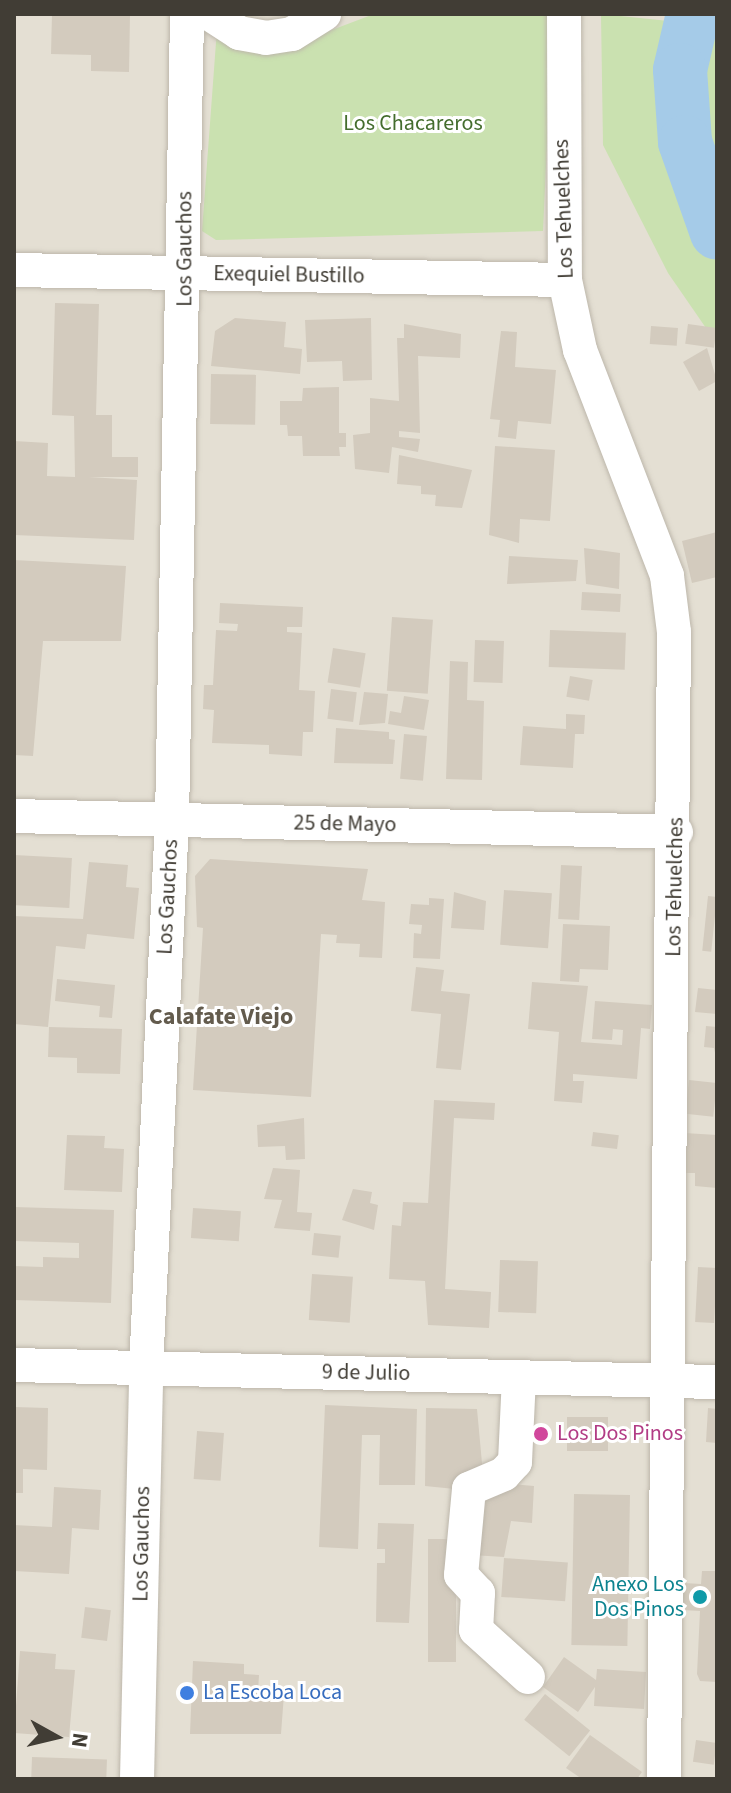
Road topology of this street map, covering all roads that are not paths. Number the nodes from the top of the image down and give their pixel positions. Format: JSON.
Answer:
{"nodes":[{"id":1,"x":187,"y":14,"type":"edge"},
{"id":2,"x":210,"y":14,"type":"edge"},
{"id":3,"x":564,"y":14,"type":"edge"},
{"id":4,"x":327,"y":17,"type":"edge"},
{"id":5,"x":14,"y":270,"type":"edge"},
{"id":6,"x":186,"y":274,"type":"junction"},
{"id":7,"x":565,"y":280,"type":"junction"},
{"id":8,"x":14,"y":816,"type":"edge"},
{"id":9,"x":172,"y":820,"type":"junction"},
{"id":10,"x":676,"y":832,"type":"junction"},
{"id":11,"x":14,"y":1365,"type":"edge"},
{"id":12,"x":146,"y":1368,"type":"junction"},
{"id":13,"x":519,"y":1377,"type":"junction"},
{"id":14,"x":666,"y":1381,"type":"junction"},
{"id":15,"x":717,"y":1382,"type":"edge"},
{"id":16,"x":528,"y":1677,"type":"dead end"},
{"id":17,"x":137,"y":1779,"type":"edge"},
{"id":18,"x":664,"y":1779,"type":"edge"}],
"edges":[{"from":1,"to":6,"type":"street","name":"Los Gauchos"},
{"from":2,"to":4,"type":"street"},
{"from":3,"to":7,"type":"street","name":"Los Tehuelches"},
{"from":5,"to":6,"type":"street","name":"Exequiel Bustillo"},
{"from":6,"to":7,"type":"street","name":"Exequiel Bustillo"},
{"from":6,"to":9,"type":"street","name":"Los Gauchos"},
{"from":7,"to":10,"type":"street","name":"Los Tehuelches"},
{"from":8,"to":9,"type":"street","name":"25 de Mayo"},
{"from":9,"to":10,"type":"street","name":"25 de Mayo"},
{"from":9,"to":12,"type":"street","name":"Los Gauchos"},
{"from":10,"to":14,"type":"street","name":"Los Tehuelches"},
{"from":11,"to":12,"type":"street","name":"9 de Julio"},
{"from":12,"to":13,"type":"street","name":"9 de Julio"},
{"from":12,"to":17,"type":"street","name":"Los Gauchos"},
{"from":13,"to":14,"type":"street","name":"9 de Julio"},
{"from":13,"to":16,"type":"street"},
{"from":14,"to":15,"type":"street","name":"9 de Julio"},
{"from":14,"to":18,"type":"street","name":"Los Tehuelches"}]}
